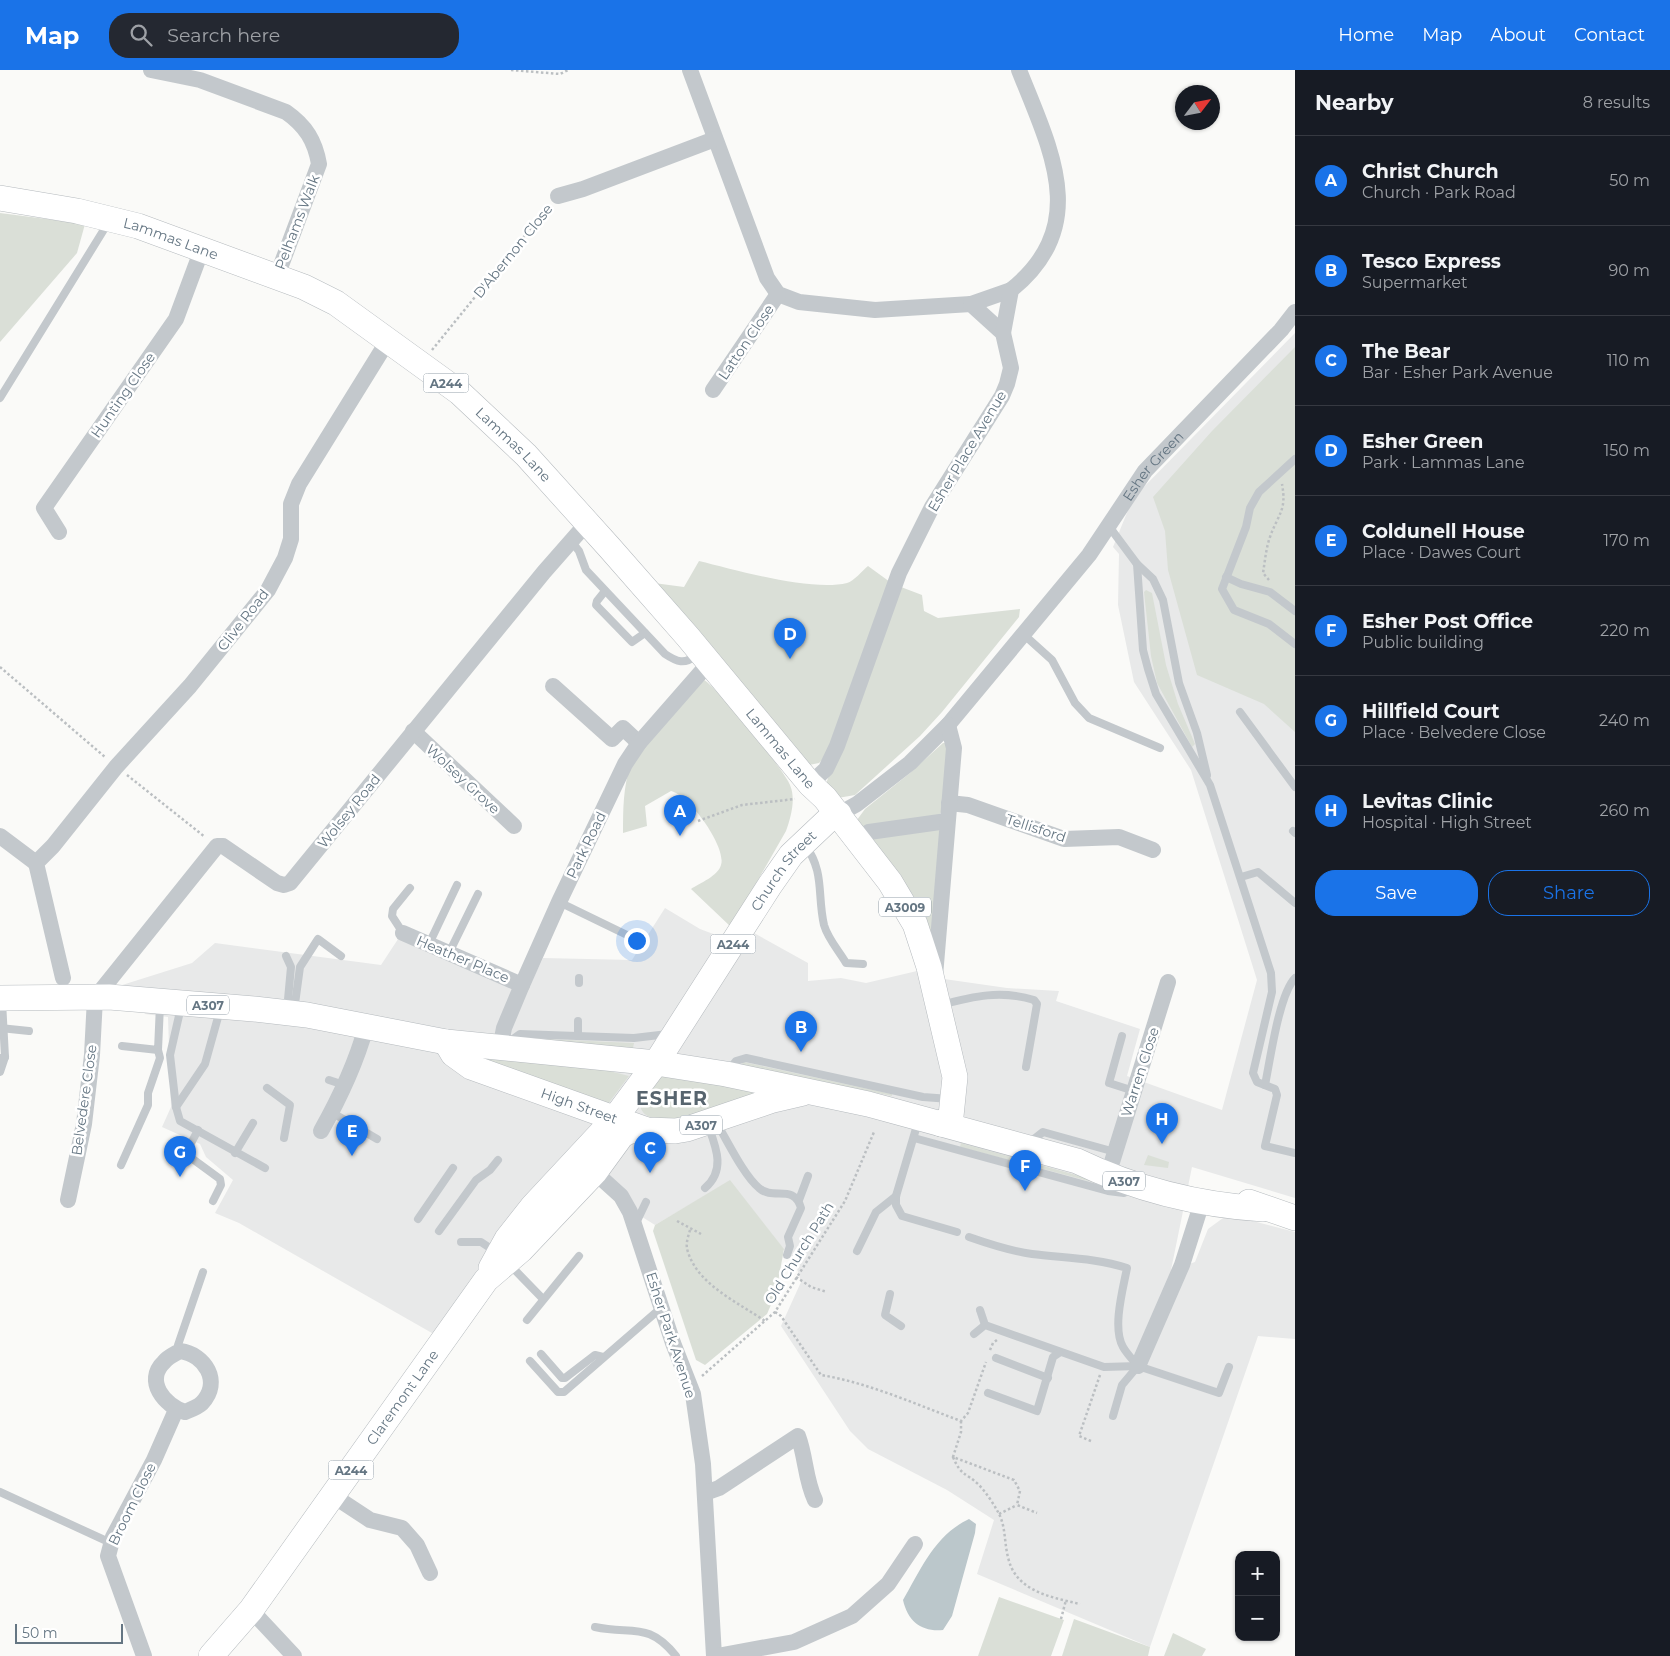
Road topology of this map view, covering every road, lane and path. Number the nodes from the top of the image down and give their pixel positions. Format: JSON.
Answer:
{"nodes":[{"id":1,"x":151,"y":70,"type":"edge"},
{"id":2,"x":511,"y":70,"type":"edge"},
{"id":3,"x":568,"y":70,"type":"edge"},
{"id":4,"x":690,"y":70,"type":"edge"},
{"id":5,"x":1019,"y":70,"type":"edge"},
{"id":6,"x":714,"y":139,"type":"junction"},
{"id":7,"x":558,"y":196,"type":"joint"},
{"id":8,"x":0,"y":198,"type":"edge"},
{"id":9,"x":109,"y":221,"type":"junction"},
{"id":10,"x":202,"y":249,"type":"junction"},
{"id":11,"x":277,"y":276,"type":"junction"},
{"id":12,"x":1011,"y":290,"type":"junction"},
{"id":13,"x":778,"y":294,"type":"junction"},
{"id":14,"x":971,"y":304,"type":"junction"},
{"id":15,"x":1295,"y":312,"type":"edge"},
{"id":16,"x":1003,"y":333,"type":"junction"},
{"id":17,"x":387,"y":342,"type":"junction"},
{"id":18,"x":420,"y":365,"type":"junction"},
{"id":19,"x":713,"y":390,"type":"dead end"},
{"id":20,"x":0,"y":398,"type":"edge"},
{"id":21,"x":1295,"y":459,"type":"edge"},
{"id":22,"x":1281,"y":473,"type":"junction"},
{"id":23,"x":1108,"y":525,"type":"junction"},
{"id":24,"x":59,"y":532,"type":"dead end"},
{"id":25,"x":578,"y":532,"type":"junction"},
{"id":26,"x":1138,"y":564,"type":"junction"},
{"id":27,"x":1226,"y":577,"type":"junction"},
{"id":28,"x":1270,"y":582,"type":"dead end"},
{"id":29,"x":605,"y":590,"type":"junction"},
{"id":30,"x":1295,"y":611,"type":"edge"},
{"id":31,"x":645,"y":633,"type":"junction"},
{"id":32,"x":1022,"y":633,"type":"junction"},
{"id":33,"x":1295,"y":644,"type":"edge"},
{"id":34,"x":705,"y":658,"type":"junction"},
{"id":35,"x":553,"y":686,"type":"dead end"},
{"id":36,"x":1240,"y":712,"type":"dead end"},
{"id":37,"x":948,"y":725,"type":"junction"},
{"id":38,"x":413,"y":731,"type":"junction"},
{"id":39,"x":639,"y":743,"type":"junction"},
{"id":40,"x":1160,"y":748,"type":"dead end"},
{"id":41,"x":1210,"y":785,"type":"junction"},
{"id":42,"x":1295,"y":787,"type":"edge"},
{"id":43,"x":802,"y":792,"type":"junction"},
{"id":44,"x":949,"y":803,"type":"junction"},
{"id":45,"x":838,"y":814,"type":"junction"},
{"id":46,"x":698,"y":821,"type":"dead end"},
{"id":47,"x":947,"y":821,"type":"junction"},
{"id":48,"x":514,"y":826,"type":"dead end"},
{"id":49,"x":0,"y":836,"type":"edge"},
{"id":50,"x":857,"y":839,"type":"junction"},
{"id":51,"x":804,"y":844,"type":"junction"},
{"id":52,"x":1153,"y":850,"type":"dead end"},
{"id":53,"x":36,"y":863,"type":"junction"},
{"id":54,"x":1241,"y":878,"type":"junction"},
{"id":55,"x":456,"y":885,"type":"dead end"},
{"id":56,"x":410,"y":888,"type":"dead end"},
{"id":57,"x":478,"y":894,"type":"dead end"},
{"id":58,"x":559,"y":902,"type":"junction"},
{"id":59,"x":1295,"y":903,"type":"edge"},
{"id":60,"x":403,"y":933,"type":"joint"},
{"id":61,"x":640,"y":933,"type":"dead end"},
{"id":62,"x":429,"y":944,"type":"junction"},
{"id":63,"x":450,"y":953,"type":"junction"},
{"id":64,"x":286,"y":956,"type":"dead end"},
{"id":65,"x":341,"y":956,"type":"dead end"},
{"id":66,"x":863,"y":964,"type":"dead end"},
{"id":67,"x":1295,"y":978,"type":"edge"},
{"id":68,"x":1168,"y":982,"type":"dead end"},
{"id":69,"x":522,"y":985,"type":"junction"},
{"id":70,"x":66,"y":988,"type":"junction"},
{"id":71,"x":936,"y":995,"type":"junction"},
{"id":72,"x":1,"y":998,"type":"edge"},
{"id":73,"x":102,"y":998,"type":"junction"},
{"id":74,"x":171,"y":1002,"type":"junction"},
{"id":75,"x":222,"y":1006,"type":"junction"},
{"id":76,"x":290,"y":1013,"type":"junction"},
{"id":77,"x":578,"y":1021,"type":"dead end"},
{"id":78,"x":366,"y":1027,"type":"junction"},
{"id":79,"x":1,"y":1028,"type":"edge"},
{"id":80,"x":29,"y":1031,"type":"dead end"},
{"id":81,"x":675,"y":1033,"type":"junction"},
{"id":82,"x":578,"y":1035,"type":"junction"},
{"id":83,"x":1122,"y":1036,"type":"dead end"},
{"id":84,"x":446,"y":1042,"type":"junction"},
{"id":85,"x":122,"y":1046,"type":"dead end"},
{"id":86,"x":500,"y":1049,"type":"junction"},
{"id":87,"x":158,"y":1050,"type":"junction"},
{"id":88,"x":2,"y":1057,"type":"edge"},
{"id":89,"x":656,"y":1063,"type":"junction"},
{"id":90,"x":1026,"y":1067,"type":"dead end"},
{"id":91,"x":0,"y":1072,"type":"edge"},
{"id":92,"x":726,"y":1074,"type":"junction"},
{"id":93,"x":1265,"y":1085,"type":"junction"},
{"id":94,"x":266,"y":1088,"type":"dead end"},
{"id":95,"x":954,"y":1089,"type":"junction"},
{"id":96,"x":810,"y":1091,"type":"junction"},
{"id":97,"x":1134,"y":1091,"type":"junction"},
{"id":98,"x":176,"y":1106,"type":"junction"},
{"id":99,"x":332,"y":1112,"type":"junction"},
{"id":100,"x":910,"y":1112,"type":"junction"},
{"id":101,"x":615,"y":1118,"type":"junction"},
{"id":102,"x":711,"y":1122,"type":"junction"},
{"id":103,"x":252,"y":1123,"type":"dead end"},
{"id":104,"x":198,"y":1130,"type":"junction"},
{"id":105,"x":647,"y":1130,"type":"junction"},
{"id":106,"x":321,"y":1131,"type":"dead end"},
{"id":107,"x":874,"y":1132,"type":"dead end"},
{"id":108,"x":982,"y":1134,"type":"junction"},
{"id":109,"x":284,"y":1138,"type":"dead end"},
{"id":110,"x":377,"y":1139,"type":"dead end"},
{"id":111,"x":1026,"y":1146,"type":"junction"},
{"id":112,"x":235,"y":1153,"type":"junction"},
{"id":113,"x":1295,"y":1153,"type":"edge"},
{"id":114,"x":1114,"y":1157,"type":"junction"},
{"id":115,"x":498,"y":1160,"type":"dead end"},
{"id":116,"x":1077,"y":1161,"type":"junction"},
{"id":117,"x":121,"y":1165,"type":"dead end"},
{"id":118,"x":586,"y":1165,"type":"junction"},
{"id":119,"x":264,"y":1168,"type":"dead end"},
{"id":120,"x":453,"y":1168,"type":"dead end"},
{"id":121,"x":808,"y":1176,"type":"dead end"},
{"id":122,"x":1134,"y":1184,"type":"junction"},
{"id":123,"x":705,"y":1188,"type":"dead end"},
{"id":124,"x":1204,"y":1194,"type":"junction"},
{"id":125,"x":896,"y":1196,"type":"junction"},
{"id":126,"x":68,"y":1200,"type":"dead end"},
{"id":127,"x":799,"y":1200,"type":"junction"},
{"id":128,"x":213,"y":1201,"type":"dead end"},
{"id":129,"x":646,"y":1202,"type":"dead end"},
{"id":130,"x":418,"y":1218,"type":"dead end"},
{"id":131,"x":1295,"y":1218,"type":"edge"},
{"id":132,"x":676,"y":1220,"type":"dead end"},
{"id":133,"x":635,"y":1225,"type":"junction"},
{"id":134,"x":690,"y":1230,"type":"junction"},
{"id":135,"x":439,"y":1231,"type":"dead end"},
{"id":136,"x":957,"y":1232,"type":"dead end"},
{"id":137,"x":701,"y":1234,"type":"dead end"},
{"id":138,"x":969,"y":1237,"type":"dead end"},
{"id":139,"x":461,"y":1242,"type":"dead end"},
{"id":140,"x":857,"y":1252,"type":"dead end"},
{"id":141,"x":787,"y":1255,"type":"dead end"},
{"id":142,"x":579,"y":1256,"type":"dead end"},
{"id":143,"x":503,"y":1258,"type":"junction"},
{"id":144,"x":203,"y":1272,"type":"dead end"},
{"id":145,"x":796,"y":1277,"type":"junction"},
{"id":146,"x":827,"y":1292,"type":"dead end"},
{"id":147,"x":890,"y":1294,"type":"dead end"},
{"id":148,"x":543,"y":1299,"type":"junction"},
{"id":149,"x":661,"y":1308,"type":"junction"},
{"id":150,"x":980,"y":1310,"type":"dead end"},
{"id":151,"x":775,"y":1312,"type":"junction"},
{"id":152,"x":527,"y":1320,"type":"dead end"},
{"id":153,"x":765,"y":1321,"type":"junction"},
{"id":154,"x":985,"y":1325,"type":"junction"},
{"id":155,"x":902,"y":1326,"type":"dead end"},
{"id":156,"x":974,"y":1334,"type":"dead end"},
{"id":157,"x":999,"y":1339,"type":"dead end"},
{"id":158,"x":180,"y":1351,"type":"junction"},
{"id":159,"x":989,"y":1352,"type":"dead end"},
{"id":160,"x":1059,"y":1353,"type":"junction"},
{"id":161,"x":542,"y":1354,"type":"dead end"},
{"id":162,"x":603,"y":1357,"type":"junction"},
{"id":163,"x":996,"y":1358,"type":"dead end"},
{"id":164,"x":530,"y":1361,"type":"dead end"},
{"id":165,"x":986,"y":1361,"type":"dead end"},
{"id":166,"x":1138,"y":1366,"type":"junction"},
{"id":167,"x":1229,"y":1367,"type":"dead end"},
{"id":168,"x":1092,"y":1372,"type":"dead end"},
{"id":169,"x":1048,"y":1378,"type":"junction"},
{"id":170,"x":689,"y":1383,"type":"junction"},
{"id":171,"x":988,"y":1393,"type":"dead end"},
{"id":172,"x":176,"y":1410,"type":"junction"},
{"id":173,"x":1113,"y":1416,"type":"dead end"},
{"id":174,"x":961,"y":1421,"type":"junction"},
{"id":175,"x":1090,"y":1440,"type":"dead end"},
{"id":176,"x":953,"y":1457,"type":"junction"},
{"id":177,"x":0,"y":1492,"type":"edge"},
{"id":178,"x":704,"y":1493,"type":"junction"},
{"id":179,"x":332,"y":1495,"type":"junction"},
{"id":180,"x":815,"y":1500,"type":"dead end"},
{"id":181,"x":1016,"y":1505,"type":"junction"},
{"id":182,"x":1037,"y":1513,"type":"dead end"},
{"id":183,"x":999,"y":1514,"type":"junction"},
{"id":184,"x":111,"y":1543,"type":"junction"},
{"id":185,"x":916,"y":1544,"type":"dead end"},
{"id":186,"x":430,"y":1574,"type":"dead end"},
{"id":187,"x":1066,"y":1600,"type":"junction"},
{"id":188,"x":1080,"y":1604,"type":"dead end"},
{"id":189,"x":251,"y":1610,"type":"junction"},
{"id":190,"x":1061,"y":1619,"type":"dead end"},
{"id":191,"x":595,"y":1627,"type":"dead end"},
{"id":192,"x":144,"y":1656,"type":"edge"},
{"id":193,"x":211,"y":1656,"type":"edge"},
{"id":194,"x":294,"y":1656,"type":"edge"},
{"id":195,"x":676,"y":1656,"type":"edge"},
{"id":196,"x":716,"y":1656,"type":"edge"}],
"edges":[{"from":1,"to":11,"type":"street","name":"Pelhams Walk"},
{"from":2,"to":3,"type":"path"},
{"from":4,"to":6,"type":"street"},
{"from":5,"to":12,"type":"street"},
{"from":6,"to":7,"type":"street","name":"D'Abernon Close"},
{"from":6,"to":13,"type":"street"},
{"from":7,"to":18,"type":"path","name":"D'Abernon Close"},
{"from":8,"to":9,"type":"main road","name":"Lammas Lane","number":"A244"},
{"from":9,"to":10,"type":"main road","name":"Lammas Lane","number":"A244"},
{"from":9,"to":20,"type":"lane"},
{"from":10,"to":11,"type":"main road","name":"Lammas Lane","number":"A244"},
{"from":10,"to":24,"type":"street","name":"Hunting Close"},
{"from":11,"to":17,"type":"main road","name":"Lammas Lane","number":"A244"},
{"from":12,"to":14,"type":"street"},
{"from":12,"to":16,"type":"street"},
{"from":13,"to":14,"type":"street"},
{"from":13,"to":19,"type":"street","name":"Latton Close"},
{"from":14,"to":16,"type":"street"},
{"from":15,"to":23,"type":"street","name":"Esher Green"},
{"from":16,"to":43,"type":"street","name":"Esher Place Avenue"},
{"from":17,"to":18,"type":"main road","name":"Lammas Lane","number":"A244"},
{"from":17,"to":53,"type":"street","name":"Clive Road"},
{"from":18,"to":25,"type":"main road","name":"Lammas Lane","number":"A244"},
{"from":21,"to":22,"type":"lane"},
{"from":22,"to":27,"type":"lane"},
{"from":22,"to":28,"type":"path"},
{"from":23,"to":26,"type":"lane"},
{"from":23,"to":32,"type":"street","name":"Esher Green"},
{"from":25,"to":29,"type":"lane"},
{"from":25,"to":34,"type":"main road","name":"Lammas Lane","number":"A244"},
{"from":25,"to":38,"type":"street","name":"Wolsey Road"},
{"from":26,"to":41,"type":"lane"},
{"from":26,"to":41,"type":"lane"},
{"from":27,"to":30,"type":"lane"},
{"from":27,"to":33,"type":"lane"},
{"from":29,"to":31,"type":"lane"},
{"from":29,"to":31,"type":"lane"},
{"from":31,"to":34,"type":"lane"},
{"from":32,"to":37,"type":"street","name":"Esher Green"},
{"from":32,"to":40,"type":"lane"},
{"from":34,"to":39,"type":"street","name":"Park Road"},
{"from":34,"to":43,"type":"main road","name":"Lammas Lane","number":"A244"},
{"from":35,"to":39,"type":"street"},
{"from":36,"to":42,"type":"lane"},
{"from":37,"to":44,"type":"street"},
{"from":37,"to":45,"type":"street","name":"Esher Green"},
{"from":38,"to":48,"type":"street","name":"Wolsey Grove"},
{"from":38,"to":73,"type":"street","name":"Wolsey Road"},
{"from":39,"to":58,"type":"street","name":"Park Road"},
{"from":41,"to":54,"type":"lane"},
{"from":43,"to":45,"type":"main road","name":"Lammas Lane","number":"A244"},
{"from":43,"to":46,"type":"path"},
{"from":43,"to":51,"type":"main road","number":"A244"},
{"from":44,"to":47,"type":"street"},
{"from":44,"to":52,"type":"street","name":"Tellisford"},
{"from":45,"to":50,"type":"main road","number":"A3009"},
{"from":45,"to":51,"type":"main road","name":"Church Street","number":"A244"},
{"from":47,"to":50,"type":"street"},
{"from":47,"to":71,"type":"street"},
{"from":49,"to":53,"type":"street"},
{"from":50,"to":51,"type":"main road"},
{"from":50,"to":71,"type":"main road","number":"A3009"},
{"from":51,"to":66,"type":"lane"},
{"from":51,"to":81,"type":"main road","name":"Church Street","number":"A244"},
{"from":53,"to":70,"type":"street"},
{"from":54,"to":59,"type":"lane"},
{"from":54,"to":93,"type":"lane"},
{"from":55,"to":62,"type":"lane"},
{"from":56,"to":60,"type":"lane"},
{"from":57,"to":63,"type":"lane"},
{"from":58,"to":61,"type":"lane"},
{"from":58,"to":69,"type":"street","name":"Park Road"},
{"from":60,"to":62,"type":"street","name":"Heather Place"},
{"from":62,"to":63,"type":"street","name":"Heather Place"},
{"from":63,"to":69,"type":"street","name":"Heather Place"},
{"from":64,"to":76,"type":"lane"},
{"from":65,"to":76,"type":"lane"},
{"from":67,"to":93,"type":"lane"},
{"from":68,"to":97,"type":"street","name":"Warren Close"},
{"from":69,"to":86,"type":"street","name":"Park Road"},
{"from":70,"to":72,"type":"main road","number":"A307"},
{"from":70,"to":73,"type":"main road","number":"A307"},
{"from":71,"to":90,"type":"lane"},
{"from":71,"to":95,"type":"main road","number":"A3009"},
{"from":72,"to":79,"type":"lane"},
{"from":73,"to":74,"type":"main road","name":"High Street","number":"A307"},
{"from":73,"to":126,"type":"street","name":"Belvedere Close"},
{"from":74,"to":75,"type":"main road","name":"High Street","number":"A307"},
{"from":74,"to":87,"type":"lane"},
{"from":74,"to":98,"type":"lane"},
{"from":75,"to":76,"type":"main road","name":"High Street","number":"A307"},
{"from":75,"to":98,"type":"lane"},
{"from":76,"to":78,"type":"main road","name":"High Street","number":"A307"},
{"from":77,"to":82,"type":"lane"},
{"from":78,"to":84,"type":"main road","name":"High Street","number":"A307"},
{"from":78,"to":99,"type":"street"},
{"from":79,"to":80,"type":"lane"},
{"from":79,"to":88,"type":"lane"},
{"from":81,"to":82,"type":"lane"},
{"from":81,"to":89,"type":"main road","name":"Church Street","number":"A244"},
{"from":82,"to":86,"type":"lane"},
{"from":83,"to":97,"type":"lane"},
{"from":84,"to":86,"type":"main road","name":"High Street","number":"A307"},
{"from":84,"to":101,"type":"main road","name":"High Street","number":"A307"},
{"from":85,"to":87,"type":"lane"},
{"from":86,"to":89,"type":"main road","name":"High Street","number":"A307"},
{"from":87,"to":117,"type":"lane"},
{"from":88,"to":91,"type":"lane"},
{"from":89,"to":92,"type":"main road","name":"High Street","number":"A307"},
{"from":89,"to":101,"type":"main road","name":"Claremont Lane","number":"A244"},
{"from":92,"to":96,"type":"main road","name":"High Street","number":"A307"},
{"from":92,"to":100,"type":"lane","name":"High Street"},
{"from":93,"to":113,"type":"lane"},
{"from":94,"to":109,"type":"lane"},
{"from":95,"to":100,"type":"lane","name":"High Street"},
{"from":95,"to":100,"type":"main road"},
{"from":95,"to":108,"type":"main road","number":"A3009"},
{"from":96,"to":100,"type":"main road","name":"High Street","number":"A307"},
{"from":96,"to":102,"type":"main road","name":"High Street","number":"A307"},
{"from":97,"to":114,"type":"street","name":"Warren Close"},
{"from":98,"to":104,"type":"lane"},
{"from":99,"to":106,"type":"street"},
{"from":99,"to":110,"type":"lane"},
{"from":100,"to":108,"type":"main road","name":"High Street","number":"A307"},
{"from":100,"to":122,"type":"lane","name":"High Street"},
{"from":100,"to":125,"type":"lane"},
{"from":101,"to":105,"type":"main road","name":"High Street","number":"A307"},
{"from":101,"to":118,"type":"main road","name":"Claremont Lane","number":"A244"},
{"from":102,"to":105,"type":"main road","name":"High Street","number":"A307"},
{"from":102,"to":123,"type":"lane"},
{"from":102,"to":127,"type":"lane"},
{"from":103,"to":112,"type":"lane"},
{"from":104,"to":112,"type":"lane"},
{"from":104,"to":128,"type":"lane"},
{"from":105,"to":118,"type":"main road","name":"Claremont Lane","number":"A244"},
{"from":107,"to":145,"type":"path","name":"Old Church Path"},
{"from":108,"to":111,"type":"main road","name":"High Street","number":"A307"},
{"from":111,"to":114,"type":"lane","name":"High Street"},
{"from":111,"to":116,"type":"main road","name":"High Street","number":"A307"},
{"from":112,"to":119,"type":"lane"},
{"from":114,"to":116,"type":"main road","name":"High Street","number":"A307"},
{"from":114,"to":124,"type":"main road","name":"High Street","number":"A307"},
{"from":115,"to":135,"type":"lane"},
{"from":116,"to":122,"type":"main road","name":"High Street","number":"A307"},
{"from":118,"to":133,"type":"street","name":"Esher Park Avenue"},
{"from":118,"to":143,"type":"main road","name":"Claremont Lane","number":"A244"},
{"from":120,"to":130,"type":"lane"},
{"from":121,"to":127,"type":"lane"},
{"from":122,"to":124,"type":"main road","name":"High Street","number":"A307"},
{"from":124,"to":131,"type":"main road","number":"A307"},
{"from":124,"to":166,"type":"street"},
{"from":125,"to":136,"type":"lane"},
{"from":125,"to":140,"type":"lane"},
{"from":127,"to":141,"type":"lane"},
{"from":129,"to":133,"type":"lane"},
{"from":132,"to":134,"type":"path"},
{"from":133,"to":149,"type":"street","name":"Esher Park Avenue"},
{"from":134,"to":137,"type":"path"},
{"from":134,"to":153,"type":"path"},
{"from":138,"to":166,"type":"lane"},
{"from":139,"to":143,"type":"lane"},
{"from":142,"to":148,"type":"lane"},
{"from":143,"to":148,"type":"lane"},
{"from":143,"to":179,"type":"main road","name":"Claremont Lane","number":"A244"},
{"from":144,"to":158,"type":"lane"},
{"from":145,"to":146,"type":"path"},
{"from":145,"to":151,"type":"path","name":"Old Church Path"},
{"from":147,"to":155,"type":"lane"},
{"from":148,"to":152,"type":"lane"},
{"from":149,"to":162,"type":"lane"},
{"from":149,"to":170,"type":"street","name":"Esher Park Avenue"},
{"from":150,"to":154,"type":"lane"},
{"from":151,"to":153,"type":"path","name":"Old Church Path"},
{"from":151,"to":174,"type":"path"},
{"from":153,"to":170,"type":"path","name":"Old Church Path"},
{"from":154,"to":156,"type":"lane"},
{"from":154,"to":160,"type":"lane"},
{"from":157,"to":159,"type":"path"},
{"from":158,"to":172,"type":"street"},
{"from":158,"to":172,"type":"street"},
{"from":160,"to":166,"type":"lane"},
{"from":160,"to":169,"type":"lane"},
{"from":161,"to":162,"type":"lane"},
{"from":162,"to":164,"type":"lane"},
{"from":163,"to":169,"type":"lane"},
{"from":165,"to":174,"type":"path"},
{"from":166,"to":167,"type":"lane"},
{"from":166,"to":173,"type":"lane"},
{"from":168,"to":175,"type":"path"},
{"from":169,"to":171,"type":"lane"},
{"from":170,"to":178,"type":"street","name":"Esher Park Avenue"},
{"from":172,"to":184,"type":"street","name":"Broom Close"},
{"from":174,"to":176,"type":"path"},
{"from":176,"to":181,"type":"path"},
{"from":176,"to":183,"type":"path"},
{"from":177,"to":184,"type":"lane"},
{"from":178,"to":180,"type":"street"},
{"from":178,"to":196,"type":"street","name":"Esher Park Avenue"},
{"from":179,"to":186,"type":"street"},
{"from":179,"to":189,"type":"main road","name":"Claremont Lane","number":"A244"},
{"from":181,"to":182,"type":"path"},
{"from":181,"to":183,"type":"path"},
{"from":183,"to":187,"type":"path"},
{"from":184,"to":192,"type":"street","name":"Broom Close"},
{"from":185,"to":196,"type":"street"},
{"from":187,"to":188,"type":"path"},
{"from":187,"to":190,"type":"path"},
{"from":189,"to":193,"type":"main road","name":"Claremont Lane","number":"A244"},
{"from":189,"to":194,"type":"street"},
{"from":191,"to":195,"type":"lane"}]}
